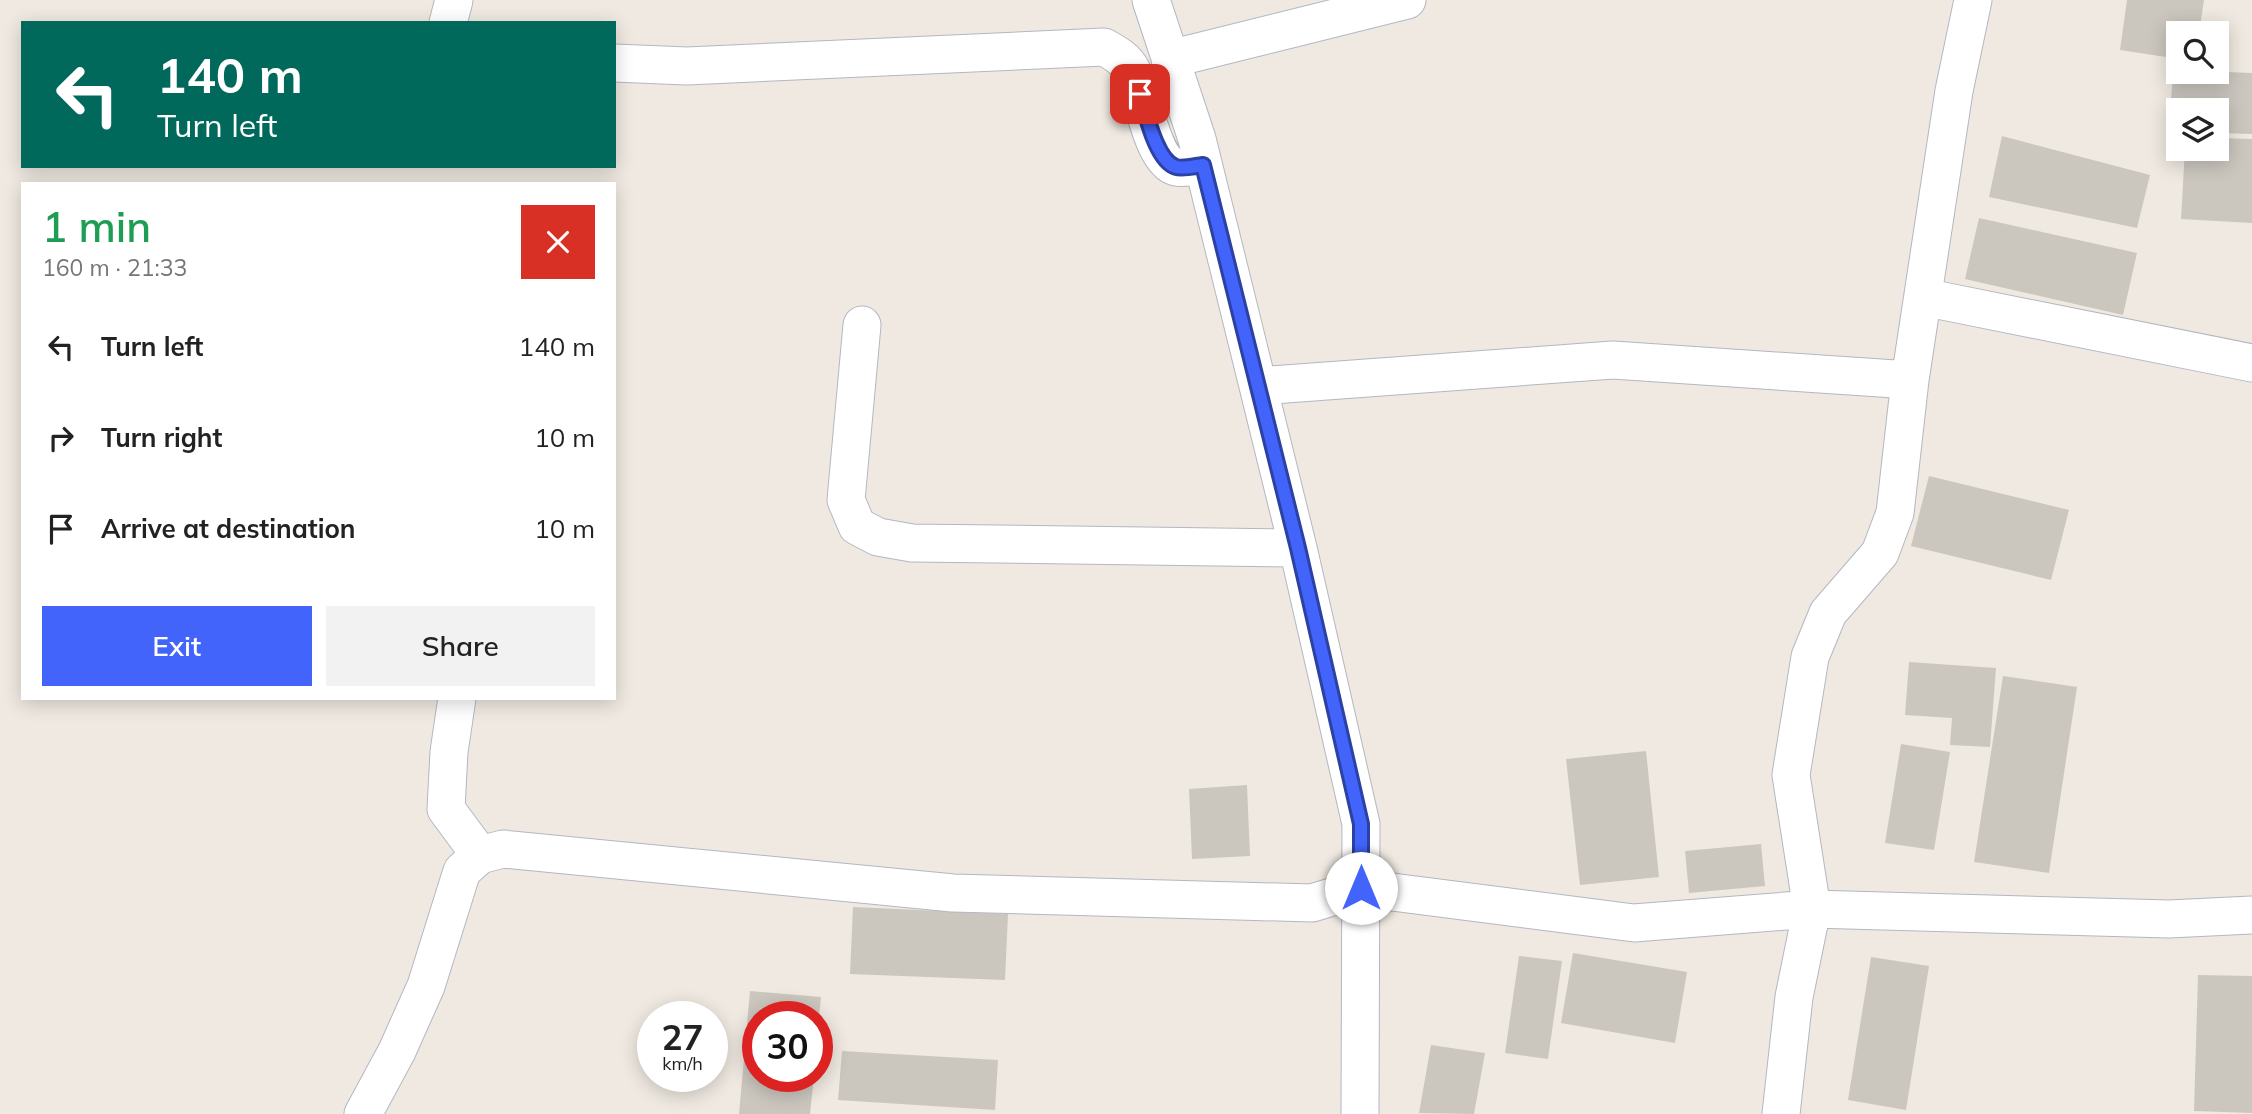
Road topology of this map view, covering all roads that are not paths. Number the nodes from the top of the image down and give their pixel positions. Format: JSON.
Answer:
{"nodes":[{"id":1,"x":454,"y":0,"type":"edge"},
{"id":2,"x":1151,"y":0,"type":"edge"},
{"id":3,"x":1408,"y":0,"type":"edge"},
{"id":4,"x":1973,"y":0,"type":"edge"},
{"id":5,"x":1369,"y":4,"type":"edge"},
{"id":6,"x":449,"y":21,"type":"edge"},
{"id":7,"x":1170,"y":59,"type":"junction"},
{"id":8,"x":616,"y":63,"type":"edge"},
{"id":9,"x":1203,"y":165,"type":"junction"},
{"id":10,"x":1923,"y":297,"type":"junction"},
{"id":11,"x":862,"y":325,"type":"dead end"},
{"id":12,"x":2252,"y":363,"type":"edge"},
{"id":13,"x":1910,"y":380,"type":"junction"},
{"id":14,"x":1258,"y":386,"type":"junction"},
{"id":15,"x":1298,"y":548,"type":"junction"},
{"id":16,"x":457,"y":700,"type":"edge"},
{"id":17,"x":480,"y":855,"type":"junction"},
{"id":18,"x":1361,"y":888,"type":"junction"},
{"id":19,"x":1812,"y":909,"type":"junction"},
{"id":20,"x":2252,"y":915,"type":"edge"},
{"id":21,"x":363,"y":1114,"type":"edge"},
{"id":22,"x":1360,"y":1114,"type":"edge"},
{"id":23,"x":1781,"y":1114,"type":"edge"}],
"edges":[{"from":1,"to":6,"type":"street"},
{"from":2,"to":7,"type":"street"},
{"from":3,"to":5,"type":"street"},
{"from":4,"to":10,"type":"street"},
{"from":5,"to":7,"type":"street"},
{"from":7,"to":9,"type":"street"},
{"from":8,"to":9,"type":"street"},
{"from":9,"to":14,"type":"street"},
{"from":10,"to":12,"type":"street"},
{"from":10,"to":13,"type":"street"},
{"from":11,"to":15,"type":"street"},
{"from":13,"to":14,"type":"street"},
{"from":13,"to":19,"type":"street"},
{"from":14,"to":15,"type":"street"},
{"from":15,"to":18,"type":"street"},
{"from":16,"to":17,"type":"street"},
{"from":17,"to":18,"type":"street"},
{"from":17,"to":21,"type":"street"},
{"from":18,"to":19,"type":"street"},
{"from":18,"to":22,"type":"street"},
{"from":19,"to":20,"type":"street"},
{"from":19,"to":23,"type":"street"}]}
